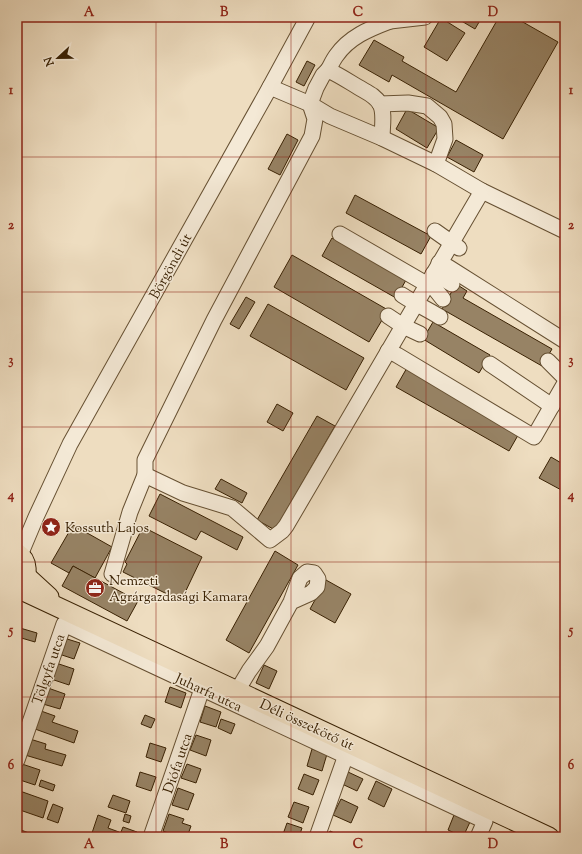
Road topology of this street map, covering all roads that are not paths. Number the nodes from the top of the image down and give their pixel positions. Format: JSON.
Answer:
{"nodes":[{"id":1,"x":308,"y":17,"type":"edge"},
{"id":2,"x":425,"y":17,"type":"edge"},
{"id":3,"x":391,"y":19,"type":"edge"},
{"id":4,"x":328,"y":70,"type":"junction"},
{"id":5,"x":270,"y":87,"type":"junction"},
{"id":6,"x":310,"y":104,"type":"junction"},
{"id":7,"x":380,"y":104,"type":"junction"},
{"id":8,"x":382,"y":138,"type":"junction"},
{"id":9,"x":436,"y":164,"type":"junction"},
{"id":10,"x":482,"y":191,"type":"junction"},
{"id":11,"x":435,"y":231,"type":"dead end"},
{"id":12,"x":565,"y":231,"type":"edge"},
{"id":13,"x":340,"y":234,"type":"dead end"},
{"id":14,"x":452,"y":242,"type":"junction"},
{"id":15,"x":440,"y":280,"type":"junction"},
{"id":16,"x":402,"y":295,"type":"dead end"},
{"id":17,"x":420,"y":305,"type":"junction"},
{"id":18,"x":388,"y":316,"type":"dead end"},
{"id":19,"x":440,"y":317,"type":"dead end"},
{"id":20,"x":412,"y":330,"type":"junction"},
{"id":21,"x":565,"y":341,"type":"edge"},
{"id":22,"x":392,"y":353,"type":"junction"},
{"id":23,"x":548,"y":361,"type":"dead end"},
{"id":24,"x":490,"y":364,"type":"dead end"},
{"id":25,"x":565,"y":378,"type":"edge"},
{"id":26,"x":565,"y":384,"type":"edge"},
{"id":27,"x":552,"y":406,"type":"junction"},
{"id":28,"x":145,"y":475,"type":"junction"},
{"id":29,"x":18,"y":549,"type":"edge"},
{"id":30,"x":112,"y":574,"type":"dead end"},
{"id":31,"x":20,"y":583,"type":"edge"},
{"id":32,"x":291,"y":602,"type":"dead end"},
{"id":33,"x":64,"y":617,"type":"junction"},
{"id":34,"x":202,"y":689,"type":"junction"},
{"id":35,"x":237,"y":691,"type":"junction"},
{"id":36,"x":346,"y":755,"type":"junction"},
{"id":37,"x":17,"y":760,"type":"edge"},
{"id":38,"x":151,"y":837,"type":"edge"},
{"id":39,"x":317,"y":837,"type":"edge"},
{"id":40,"x":478,"y":837,"type":"edge"},
{"id":41,"x":549,"y":837,"type":"edge"}],
"edges":[{"from":1,"to":5,"type":"street","name":"Börgöndi út"},
{"from":2,"to":3,"type":"street"},
{"from":3,"to":4,"type":"street"},
{"from":4,"to":6,"type":"street"},
{"from":4,"to":7,"type":"street"},
{"from":5,"to":6,"type":"street"},
{"from":5,"to":29,"type":"street","name":"Börgöndi út"},
{"from":6,"to":8,"type":"street"},
{"from":6,"to":28,"type":"street"},
{"from":7,"to":8,"type":"street"},
{"from":7,"to":9,"type":"street"},
{"from":8,"to":9,"type":"street"},
{"from":9,"to":10,"type":"street"},
{"from":10,"to":12,"type":"street"},
{"from":10,"to":14,"type":"street"},
{"from":11,"to":14,"type":"street"},
{"from":13,"to":15,"type":"street"},
{"from":14,"to":15,"type":"street"},
{"from":15,"to":17,"type":"street"},
{"from":15,"to":21,"type":"street"},
{"from":16,"to":17,"type":"street"},
{"from":17,"to":19,"type":"street"},
{"from":17,"to":20,"type":"street"},
{"from":18,"to":20,"type":"street"},
{"from":20,"to":22,"type":"street"},
{"from":22,"to":27,"type":"street"},
{"from":22,"to":28,"type":"street"},
{"from":23,"to":25,"type":"street"},
{"from":24,"to":27,"type":"street"},
{"from":26,"to":27,"type":"street"},
{"from":28,"to":30,"type":"street"},
{"from":29,"to":31,"type":"main road"},
{"from":31,"to":33,"type":"main road","name":"Déli összekötő út"},
{"from":32,"to":35,"type":"street"},
{"from":33,"to":34,"type":"street","name":"Juharfa utca"},
{"from":33,"to":35,"type":"main road","name":"Déli összekötő út"},
{"from":33,"to":37,"type":"street","name":"Tölgyfa utca"},
{"from":34,"to":36,"type":"street","name":"Juharfa utca"},
{"from":34,"to":38,"type":"street","name":"Diófa utca"},
{"from":35,"to":41,"type":"main road","name":"Déli összekötő út"},
{"from":36,"to":39,"type":"street"},
{"from":36,"to":40,"type":"street","name":"Juharfa utca"}]}
